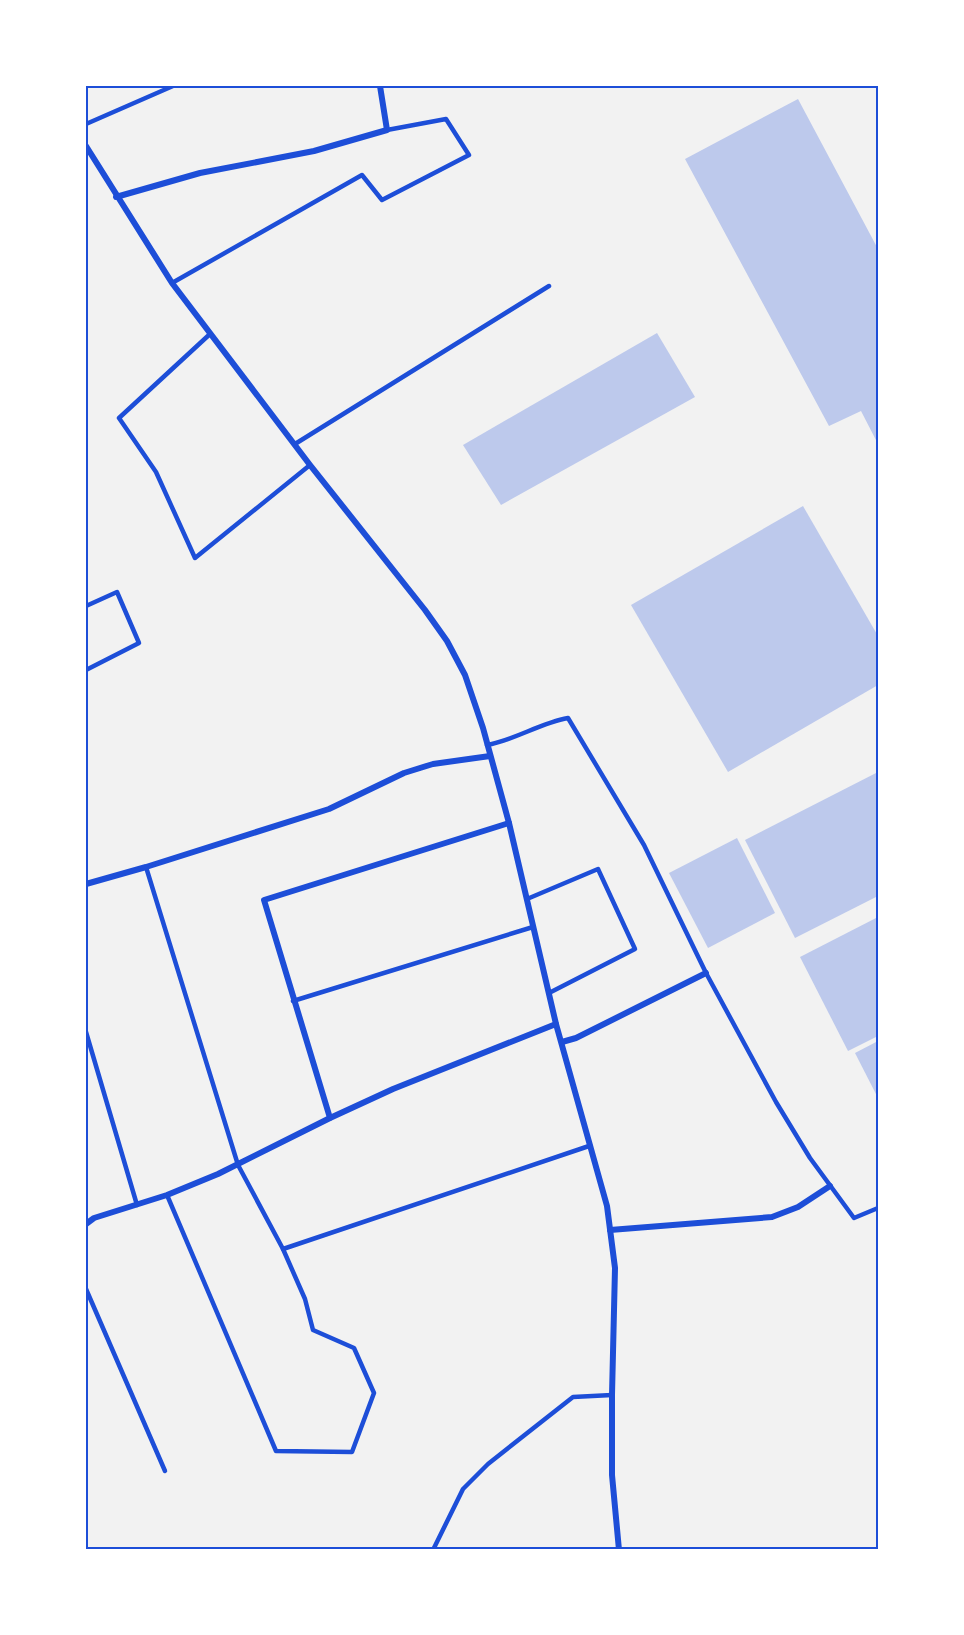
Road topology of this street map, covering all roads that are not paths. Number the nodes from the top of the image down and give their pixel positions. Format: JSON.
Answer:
{"nodes":[{"id":1,"x":173,"y":86,"type":"edge"},
{"id":2,"x":380,"y":86,"type":"edge"},
{"id":3,"x":86,"y":124,"type":"edge"},
{"id":4,"x":387,"y":130,"type":"junction"},
{"id":5,"x":86,"y":146,"type":"edge"},
{"id":6,"x":116,"y":197,"type":"junction"},
{"id":7,"x":172,"y":283,"type":"junction"},
{"id":8,"x":549,"y":286,"type":"dead end"},
{"id":9,"x":210,"y":334,"type":"junction"},
{"id":10,"x":295,"y":444,"type":"junction"},
{"id":11,"x":310,"y":465,"type":"junction"},
{"id":12,"x":86,"y":606,"type":"edge"},
{"id":13,"x":86,"y":670,"type":"edge"},
{"id":14,"x":487,"y":745,"type":"junction"},
{"id":15,"x":490,"y":756,"type":"junction"},
{"id":16,"x":509,"y":823,"type":"junction"},
{"id":17,"x":146,"y":867,"type":"junction"},
{"id":18,"x":86,"y":884,"type":"edge"},
{"id":19,"x":526,"y":899,"type":"junction"},
{"id":20,"x":533,"y":927,"type":"junction"},
{"id":21,"x":706,"y":973,"type":"junction"},
{"id":22,"x":549,"y":993,"type":"junction"},
{"id":23,"x":293,"y":1001,"type":"junction"},
{"id":24,"x":556,"y":1024,"type":"junction"},
{"id":25,"x":86,"y":1032,"type":"edge"},
{"id":26,"x":562,"y":1042,"type":"junction"},
{"id":27,"x":330,"y":1118,"type":"junction"},
{"id":28,"x":589,"y":1146,"type":"junction"},
{"id":29,"x":238,"y":1165,"type":"junction"},
{"id":30,"x":830,"y":1186,"type":"junction"},
{"id":31,"x":167,"y":1195,"type":"junction"},
{"id":32,"x":137,"y":1205,"type":"junction"},
{"id":33,"x":879,"y":1208,"type":"edge"},
{"id":34,"x":86,"y":1224,"type":"edge"},
{"id":35,"x":610,"y":1230,"type":"junction"},
{"id":36,"x":283,"y":1249,"type":"junction"},
{"id":37,"x":86,"y":1289,"type":"edge"},
{"id":38,"x":612,"y":1395,"type":"junction"},
{"id":39,"x":165,"y":1472,"type":"dead end"},
{"id":40,"x":433,"y":1550,"type":"edge"},
{"id":41,"x":619,"y":1550,"type":"edge"}],
"edges":[{"from":1,"to":3,"type":"lane"},
{"from":2,"to":4,"type":"street"},
{"from":4,"to":6,"type":"street"},
{"from":4,"to":7,"type":"lane"},
{"from":5,"to":6,"type":"street"},
{"from":6,"to":7,"type":"street"},
{"from":7,"to":9,"type":"street"},
{"from":8,"to":10,"type":"lane"},
{"from":9,"to":10,"type":"street"},
{"from":9,"to":11,"type":"lane"},
{"from":10,"to":11,"type":"street"},
{"from":11,"to":14,"type":"street"},
{"from":12,"to":13,"type":"lane"},
{"from":14,"to":15,"type":"street"},
{"from":14,"to":21,"type":"lane"},
{"from":15,"to":16,"type":"street"},
{"from":15,"to":17,"type":"street"},
{"from":16,"to":19,"type":"street"},
{"from":16,"to":23,"type":"street"},
{"from":17,"to":18,"type":"street"},
{"from":17,"to":29,"type":"lane"},
{"from":19,"to":20,"type":"street"},
{"from":19,"to":22,"type":"lane"},
{"from":20,"to":22,"type":"street"},
{"from":20,"to":23,"type":"lane"},
{"from":21,"to":26,"type":"street"},
{"from":21,"to":30,"type":"lane"},
{"from":22,"to":24,"type":"street"},
{"from":23,"to":27,"type":"street"},
{"from":24,"to":26,"type":"street"},
{"from":24,"to":27,"type":"street"},
{"from":25,"to":32,"type":"lane"},
{"from":26,"to":28,"type":"street"},
{"from":27,"to":29,"type":"street"},
{"from":28,"to":35,"type":"street"},
{"from":28,"to":36,"type":"lane"},
{"from":29,"to":31,"type":"street"},
{"from":29,"to":36,"type":"lane"},
{"from":30,"to":33,"type":"lane"},
{"from":30,"to":35,"type":"street"},
{"from":31,"to":32,"type":"street"},
{"from":31,"to":36,"type":"lane"},
{"from":32,"to":34,"type":"street"},
{"from":35,"to":38,"type":"street"},
{"from":37,"to":39,"type":"lane"},
{"from":38,"to":40,"type":"lane"},
{"from":38,"to":41,"type":"street"}]}
